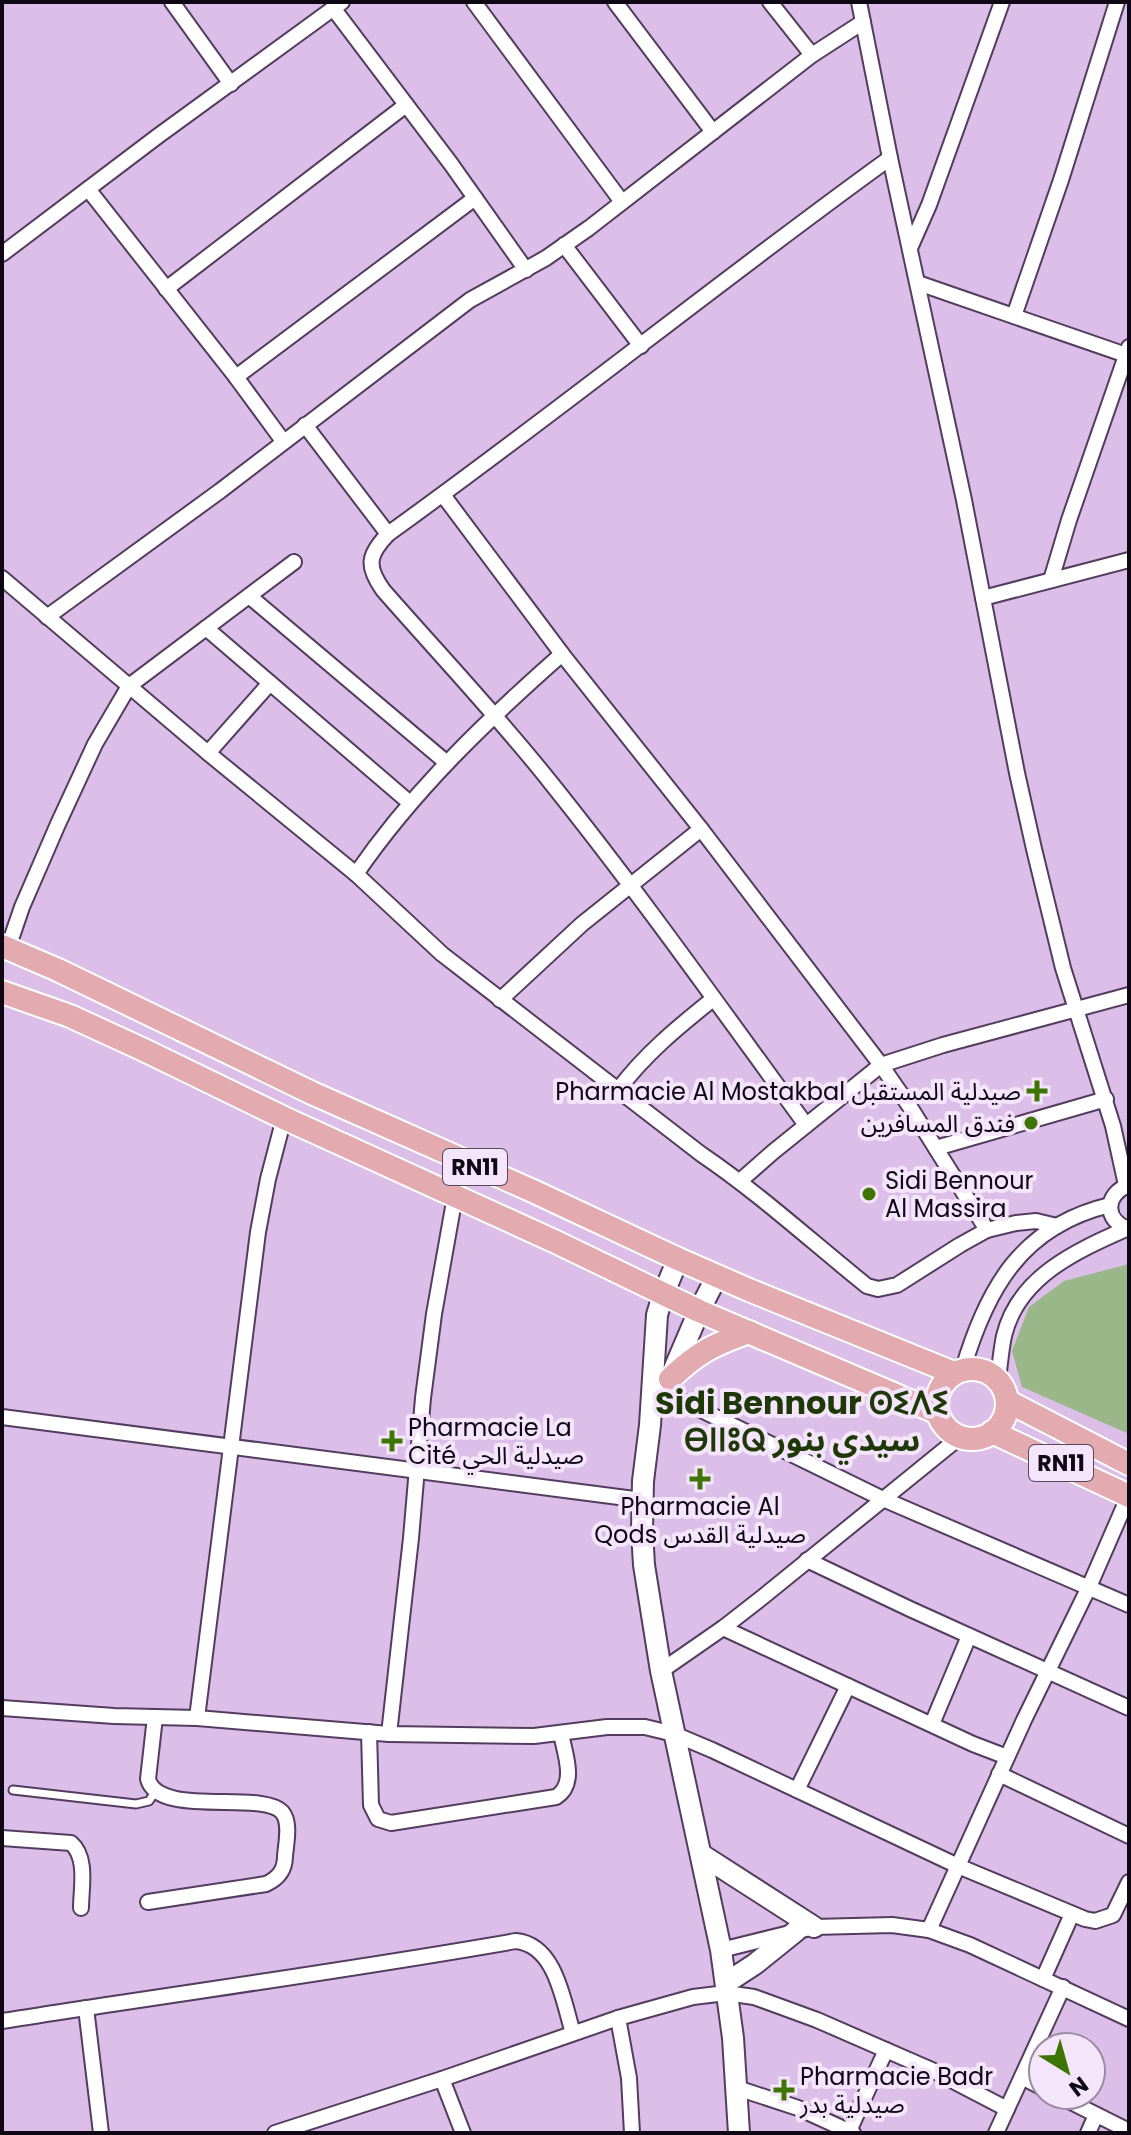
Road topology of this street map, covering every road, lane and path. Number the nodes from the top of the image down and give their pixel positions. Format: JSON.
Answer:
{"nodes":[{"id":1,"x":172,"y":2,"type":"edge"},
{"id":2,"x":474,"y":2,"type":"edge"},
{"id":3,"x":615,"y":2,"type":"edge"},
{"id":4,"x":770,"y":2,"type":"edge"},
{"id":5,"x":859,"y":2,"type":"edge"},
{"id":6,"x":1002,"y":2,"type":"edge"},
{"id":7,"x":338,"y":5,"type":"edge"},
{"id":8,"x":1118,"y":5,"type":"edge"},
{"id":9,"x":863,"y":22,"type":"junction"},
{"id":10,"x":812,"y":55,"type":"junction"},
{"id":11,"x":231,"y":84,"type":"junction"},
{"id":12,"x":406,"y":105,"type":"junction"},
{"id":13,"x":713,"y":132,"type":"junction"},
{"id":14,"x":890,"y":158,"type":"junction"},
{"id":15,"x":88,"y":189,"type":"junction"},
{"id":16,"x":475,"y":198,"type":"junction"},
{"id":17,"x":622,"y":202,"type":"junction"},
{"id":18,"x":564,"y":245,"type":"junction"},
{"id":19,"x":910,"y":248,"type":"junction"},
{"id":20,"x":2,"y":254,"type":"edge"},
{"id":21,"x":526,"y":270,"type":"junction"},
{"id":22,"x":918,"y":283,"type":"junction"},
{"id":23,"x":166,"y":289,"type":"junction"},
{"id":24,"x":1014,"y":316,"type":"junction"},
{"id":25,"x":641,"y":346,"type":"junction"},
{"id":26,"x":1128,"y":353,"type":"edge"},
{"id":27,"x":236,"y":377,"type":"junction"},
{"id":28,"x":305,"y":425,"type":"junction"},
{"id":29,"x":283,"y":441,"type":"junction"},
{"id":30,"x":443,"y":495,"type":"junction"},
{"id":31,"x":388,"y":534,"type":"junction"},
{"id":32,"x":1129,"y":560,"type":"edge"},
{"id":33,"x":294,"y":562,"type":"dead end"},
{"id":34,"x":2,"y":578,"type":"edge"},
{"id":35,"x":1051,"y":580,"type":"junction"},
{"id":36,"x":249,"y":596,"type":"junction"},
{"id":37,"x":983,"y":598,"type":"junction"},
{"id":38,"x":47,"y":617,"type":"junction"},
{"id":39,"x":206,"y":628,"type":"junction"},
{"id":40,"x":562,"y":654,"type":"junction"},
{"id":41,"x":270,"y":683,"type":"junction"},
{"id":42,"x":129,"y":686,"type":"junction"},
{"id":43,"x":495,"y":716,"type":"junction"},
{"id":44,"x":208,"y":753,"type":"junction"},
{"id":45,"x":447,"y":763,"type":"junction"},
{"id":46,"x":410,"y":803,"type":"junction"},
{"id":47,"x":701,"y":829,"type":"junction"},
{"id":48,"x":356,"y":874,"type":"junction"},
{"id":49,"x":630,"y":885,"type":"junction"},
{"id":50,"x":5,"y":947,"type":"edge"},
{"id":51,"x":2,"y":992,"type":"edge"},
{"id":52,"x":1129,"y":995,"type":"edge"},
{"id":53,"x":713,"y":999,"type":"junction"},
{"id":54,"x":500,"y":1000,"type":"junction"},
{"id":55,"x":1075,"y":1010,"type":"junction"},
{"id":56,"x":881,"y":1065,"type":"junction"},
{"id":57,"x":618,"y":1090,"type":"junction"},
{"id":58,"x":1106,"y":1099,"type":"junction"},
{"id":59,"x":284,"y":1118,"type":"junction"},
{"id":60,"x":806,"y":1125,"type":"junction"},
{"id":61,"x":936,"y":1148,"type":"junction"},
{"id":62,"x":740,"y":1181,"type":"junction"},
{"id":63,"x":1127,"y":1185,"type":"edge"},
{"id":64,"x":455,"y":1196,"type":"junction"},
{"id":65,"x":1110,"y":1205,"type":"junction"},
{"id":66,"x":1057,"y":1226,"type":"junction"},
{"id":67,"x":1128,"y":1229,"type":"edge"},
{"id":68,"x":987,"y":1230,"type":"junction"},
{"id":69,"x":678,"y":1259,"type":"junction"},
{"id":70,"x":717,"y":1276,"type":"junction"},
{"id":71,"x":663,"y":1295,"type":"junction"},
{"id":72,"x":699,"y":1311,"type":"junction"},
{"id":73,"x":749,"y":1332,"type":"junction"},
{"id":74,"x":959,"y":1371,"type":"junction"},
{"id":75,"x":998,"y":1379,"type":"junction"},
{"id":76,"x":662,"y":1386,"type":"junction"},
{"id":77,"x":1007,"y":1401,"type":"junction"},
{"id":78,"x":938,"y":1413,"type":"junction"},
{"id":79,"x":2,"y":1417,"type":"edge"},
{"id":80,"x":992,"y":1432,"type":"junction"},
{"id":81,"x":960,"y":1437,"type":"junction"},
{"id":82,"x":230,"y":1448,"type":"junction"},
{"id":83,"x":1129,"y":1464,"type":"edge"},
{"id":84,"x":417,"y":1472,"type":"junction"},
{"id":85,"x":1129,"y":1496,"type":"edge"},
{"id":86,"x":883,"y":1499,"type":"junction"},
{"id":87,"x":642,"y":1500,"type":"junction"},
{"id":88,"x":807,"y":1560,"type":"junction"},
{"id":89,"x":1089,"y":1587,"type":"junction"},
{"id":90,"x":1129,"y":1605,"type":"edge"},
{"id":91,"x":723,"y":1628,"type":"junction"},
{"id":92,"x":969,"y":1636,"type":"junction"},
{"id":93,"x":661,"y":1671,"type":"junction"},
{"id":94,"x":1049,"y":1672,"type":"junction"},
{"id":95,"x":848,"y":1686,"type":"junction"},
{"id":96,"x":2,"y":1708,"type":"edge"},
{"id":97,"x":1129,"y":1708,"type":"edge"},
{"id":98,"x":155,"y":1717,"type":"junction"},
{"id":99,"x":197,"y":1718,"type":"junction"},
{"id":100,"x":932,"y":1724,"type":"junction"},
{"id":101,"x":369,"y":1732,"type":"junction"},
{"id":102,"x":389,"y":1734,"type":"junction"},
{"id":103,"x":561,"y":1734,"type":"junction"},
{"id":104,"x":674,"y":1734,"type":"junction"},
{"id":105,"x":1007,"y":1757,"type":"junction"},
{"id":106,"x":999,"y":1774,"type":"junction"},
{"id":107,"x":13,"y":1790,"type":"dead end"},
{"id":108,"x":797,"y":1790,"type":"junction"},
{"id":109,"x":155,"y":1792,"type":"junction"},
{"id":110,"x":1129,"y":1836,"type":"edge"},
{"id":111,"x":2,"y":1838,"type":"edge"},
{"id":112,"x":702,"y":1855,"type":"junction"},
{"id":113,"x":958,"y":1866,"type":"junction"},
{"id":114,"x":1129,"y":1882,"type":"edge"},
{"id":115,"x":148,"y":1902,"type":"dead end"},
{"id":116,"x":81,"y":1908,"type":"dead end"},
{"id":117,"x":1072,"y":1914,"type":"junction"},
{"id":118,"x":805,"y":1929,"type":"junction"},
{"id":119,"x":929,"y":1930,"type":"junction"},
{"id":120,"x":721,"y":1950,"type":"junction"},
{"id":121,"x":1043,"y":1979,"type":"junction"},
{"id":122,"x":1063,"y":1987,"type":"junction"},
{"id":123,"x":726,"y":1988,"type":"junction"},
{"id":124,"x":86,"y":2008,"type":"junction"},
{"id":125,"x":618,"y":2018,"type":"junction"},
{"id":126,"x":1129,"y":2019,"type":"edge"},
{"id":127,"x":2,"y":2021,"type":"edge"},
{"id":128,"x":573,"y":2033,"type":"junction"},
{"id":129,"x":886,"y":2050,"type":"junction"},
{"id":130,"x":1022,"y":2077,"type":"junction"},
{"id":131,"x":442,"y":2079,"type":"junction"},
{"id":132,"x":1027,"y":2080,"type":"edge"},
{"id":133,"x":737,"y":2088,"type":"junction"},
{"id":134,"x":1007,"y":2109,"type":"junction"},
{"id":135,"x":1088,"y":2111,"type":"edge"},
{"id":136,"x":1096,"y":2115,"type":"junction"},
{"id":137,"x":1129,"y":2131,"type":"edge"},
{"id":138,"x":630,"y":2132,"type":"edge"},
{"id":139,"x":851,"y":2132,"type":"edge"},
{"id":140,"x":101,"y":2133,"type":"edge"},
{"id":141,"x":275,"y":2133,"type":"edge"},
{"id":142,"x":463,"y":2133,"type":"edge"},
{"id":143,"x":739,"y":2133,"type":"edge"},
{"id":144,"x":996,"y":2133,"type":"edge"},
{"id":145,"x":1088,"y":2133,"type":"edge"}],
"edges":[{"from":1,"to":11,"type":"street"},
{"from":2,"to":17,"type":"street"},
{"from":3,"to":13,"type":"street"},
{"from":4,"to":10,"type":"street"},
{"from":5,"to":9,"type":"street"},
{"from":6,"to":19,"type":"street"},
{"from":7,"to":11,"type":"street"},
{"from":7,"to":12,"type":"street"},
{"from":8,"to":24,"type":"street"},
{"from":9,"to":10,"type":"street"},
{"from":9,"to":14,"type":"street"},
{"from":10,"to":13,"type":"street"},
{"from":11,"to":15,"type":"street"},
{"from":12,"to":16,"type":"street"},
{"from":12,"to":23,"type":"street"},
{"from":13,"to":17,"type":"street"},
{"from":14,"to":19,"type":"street"},
{"from":14,"to":25,"type":"street"},
{"from":15,"to":20,"type":"street"},
{"from":15,"to":23,"type":"street"},
{"from":16,"to":21,"type":"street"},
{"from":16,"to":27,"type":"street"},
{"from":17,"to":18,"type":"street"},
{"from":18,"to":21,"type":"street"},
{"from":18,"to":25,"type":"street"},
{"from":19,"to":22,"type":"street"},
{"from":21,"to":28,"type":"street"},
{"from":22,"to":24,"type":"street"},
{"from":22,"to":37,"type":"street"},
{"from":23,"to":27,"type":"street"},
{"from":24,"to":26,"type":"street"},
{"from":25,"to":30,"type":"street"},
{"from":26,"to":35,"type":"street"},
{"from":27,"to":29,"type":"street"},
{"from":28,"to":29,"type":"street"},
{"from":28,"to":31,"type":"street"},
{"from":29,"to":38,"type":"street"},
{"from":30,"to":31,"type":"street"},
{"from":30,"to":40,"type":"street"},
{"from":31,"to":43,"type":"street"},
{"from":32,"to":35,"type":"street"},
{"from":33,"to":36,"type":"street"},
{"from":34,"to":38,"type":"street"},
{"from":35,"to":37,"type":"street"},
{"from":36,"to":39,"type":"street"},
{"from":36,"to":45,"type":"street"},
{"from":37,"to":55,"type":"street"},
{"from":38,"to":42,"type":"street"},
{"from":39,"to":41,"type":"street"},
{"from":39,"to":42,"type":"street"},
{"from":40,"to":43,"type":"street"},
{"from":40,"to":47,"type":"street"},
{"from":41,"to":44,"type":"street"},
{"from":41,"to":46,"type":"street"},
{"from":42,"to":44,"type":"street"},
{"from":42,"to":50,"type":"street"},
{"from":43,"to":45,"type":"street"},
{"from":43,"to":49,"type":"street"},
{"from":44,"to":48,"type":"street"},
{"from":45,"to":46,"type":"street"},
{"from":46,"to":48,"type":"street"},
{"from":47,"to":49,"type":"street"},
{"from":47,"to":56,"type":"street"},
{"from":48,"to":54,"type":"street"},
{"from":49,"to":53,"type":"street"},
{"from":49,"to":54,"type":"street"},
{"from":50,"to":69,"type":"main road","number":"RN11"},
{"from":51,"to":59,"type":"main road","number":"RN11"},
{"from":52,"to":55,"type":"street"},
{"from":53,"to":57,"type":"street"},
{"from":53,"to":60,"type":"street"},
{"from":54,"to":57,"type":"street"},
{"from":55,"to":56,"type":"street"},
{"from":55,"to":58,"type":"street"},
{"from":56,"to":60,"type":"street"},
{"from":56,"to":61,"type":"street"},
{"from":57,"to":62,"type":"street"},
{"from":58,"to":61,"type":"street"},
{"from":58,"to":63,"type":"street"},
{"from":59,"to":64,"type":"main road","number":"RN11"},
{"from":59,"to":82,"type":"street"},
{"from":60,"to":62,"type":"street"},
{"from":61,"to":68,"type":"street"},
{"from":62,"to":68,"type":"street"},
{"from":63,"to":65,"type":"street"},
{"from":64,"to":71,"type":"main road","number":"RN11"},
{"from":64,"to":84,"type":"street"},
{"from":65,"to":66,"type":"street"},
{"from":65,"to":67,"type":"street"},
{"from":66,"to":68,"type":"street"},
{"from":66,"to":74,"type":"street"},
{"from":67,"to":75,"type":"street"},
{"from":69,"to":70,"type":"main road","number":"RN11"},
{"from":69,"to":71,"type":"main road"},
{"from":70,"to":72,"type":"main road"},
{"from":70,"to":74,"type":"main road","number":"RN11"},
{"from":71,"to":72,"type":"main road","number":"RN11"},
{"from":71,"to":76,"type":"main road"},
{"from":72,"to":73,"type":"main road","number":"RN11"},
{"from":72,"to":76,"type":"main road"},
{"from":73,"to":76,"type":"main road"},
{"from":73,"to":78,"type":"main road","number":"RN11"},
{"from":74,"to":75,"type":"main road","number":"RN11"},
{"from":74,"to":78,"type":"main road"},
{"from":75,"to":77,"type":"main road"},
{"from":76,"to":86,"type":"street"},
{"from":76,"to":87,"type":"main road"},
{"from":77,"to":80,"type":"main road","number":"RN11"},
{"from":77,"to":83,"type":"main road","number":"RN11"},
{"from":78,"to":81,"type":"main road","number":"RN11"},
{"from":79,"to":82,"type":"street"},
{"from":80,"to":81,"type":"main road"},
{"from":80,"to":85,"type":"main road","number":"RN11"},
{"from":81,"to":86,"type":"street"},
{"from":82,"to":84,"type":"street"},
{"from":82,"to":99,"type":"street"},
{"from":84,"to":87,"type":"street"},
{"from":84,"to":102,"type":"street"},
{"from":85,"to":89,"type":"street"},
{"from":86,"to":88,"type":"street"},
{"from":86,"to":89,"type":"street"},
{"from":87,"to":93,"type":"main road"},
{"from":88,"to":91,"type":"street"},
{"from":88,"to":92,"type":"street"},
{"from":89,"to":90,"type":"street"},
{"from":89,"to":94,"type":"street"},
{"from":91,"to":93,"type":"street"},
{"from":91,"to":95,"type":"street"},
{"from":92,"to":94,"type":"street"},
{"from":92,"to":100,"type":"street"},
{"from":93,"to":104,"type":"main road"},
{"from":94,"to":97,"type":"street"},
{"from":94,"to":105,"type":"street"},
{"from":95,"to":100,"type":"street"},
{"from":95,"to":108,"type":"street"},
{"from":96,"to":98,"type":"street"},
{"from":98,"to":99,"type":"street"},
{"from":98,"to":109,"type":"street"},
{"from":99,"to":101,"type":"street"},
{"from":100,"to":105,"type":"street"},
{"from":101,"to":102,"type":"street"},
{"from":101,"to":103,"type":"street"},
{"from":102,"to":103,"type":"street"},
{"from":103,"to":104,"type":"street"},
{"from":104,"to":108,"type":"street"},
{"from":104,"to":112,"type":"main road"},
{"from":105,"to":106,"type":"street"},
{"from":106,"to":110,"type":"street"},
{"from":106,"to":113,"type":"street"},
{"from":107,"to":109,"type":"lane"},
{"from":108,"to":113,"type":"street"},
{"from":109,"to":115,"type":"street"},
{"from":111,"to":116,"type":"street"},
{"from":112,"to":118,"type":"main road"},
{"from":112,"to":120,"type":"main road"},
{"from":113,"to":117,"type":"street"},
{"from":113,"to":119,"type":"street"},
{"from":114,"to":117,"type":"street"},
{"from":117,"to":121,"type":"street"},
{"from":118,"to":119,"type":"street"},
{"from":118,"to":120,"type":"street"},
{"from":118,"to":123,"type":"main road"},
{"from":119,"to":121,"type":"street"},
{"from":120,"to":123,"type":"main road"},
{"from":121,"to":122,"type":"street"},
{"from":122,"to":126,"type":"street"},
{"from":122,"to":130,"type":"street"},
{"from":123,"to":125,"type":"street"},
{"from":123,"to":129,"type":"street"},
{"from":123,"to":133,"type":"main road"},
{"from":124,"to":127,"type":"street"},
{"from":124,"to":128,"type":"street"},
{"from":124,"to":140,"type":"street"},
{"from":125,"to":128,"type":"street"},
{"from":125,"to":138,"type":"street"},
{"from":128,"to":131,"type":"street"},
{"from":129,"to":134,"type":"street"},
{"from":129,"to":139,"type":"street"},
{"from":130,"to":132,"type":"street"},
{"from":130,"to":134,"type":"street"},
{"from":131,"to":141,"type":"street"},
{"from":131,"to":142,"type":"street"},
{"from":133,"to":139,"type":"street"},
{"from":133,"to":143,"type":"main road"},
{"from":134,"to":144,"type":"street"},
{"from":135,"to":136,"type":"street"},
{"from":136,"to":137,"type":"street"},
{"from":136,"to":145,"type":"street"}]}
